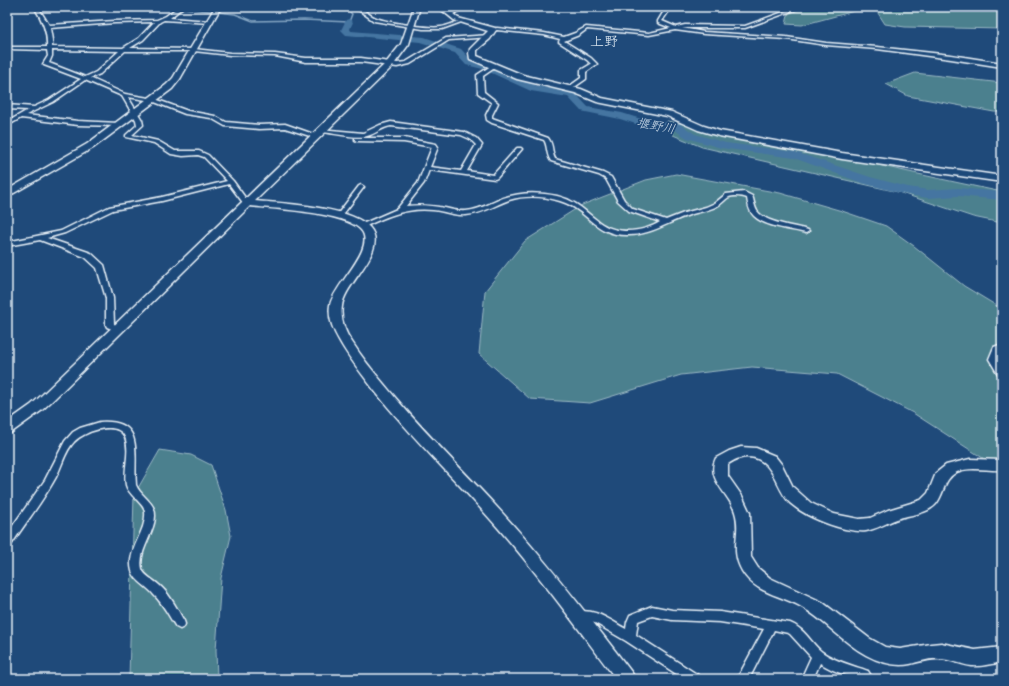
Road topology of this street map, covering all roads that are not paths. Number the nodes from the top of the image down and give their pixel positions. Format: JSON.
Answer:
{"nodes":[{"id":1,"x":36,"y":7,"type":"edge"},
{"id":2,"x":354,"y":7,"type":"edge"},
{"id":3,"x":417,"y":7,"type":"edge"},
{"id":4,"x":441,"y":7,"type":"edge"},
{"id":5,"x":464,"y":7,"type":"edge"},
{"id":6,"x":658,"y":7,"type":"edge"},
{"id":7,"x":801,"y":7,"type":"edge"},
{"id":8,"x":180,"y":8,"type":"edge"},
{"id":9,"x":216,"y":10,"type":"edge"},
{"id":10,"x":449,"y":14,"type":"junction"},
{"id":11,"x":161,"y":20,"type":"junction"},
{"id":12,"x":462,"y":21,"type":"junction"},
{"id":13,"x":210,"y":22,"type":"junction"},
{"id":14,"x":411,"y":26,"type":"junction"},
{"id":15,"x":47,"y":27,"type":"junction"},
{"id":16,"x":676,"y":29,"type":"junction"},
{"id":17,"x":491,"y":33,"type":"junction"},
{"id":18,"x":564,"y":39,"type":"junction"},
{"id":19,"x":7,"y":48,"type":"edge"},
{"id":20,"x":49,"y":50,"type":"junction"},
{"id":21,"x":124,"y":50,"type":"junction"},
{"id":22,"x":194,"y":50,"type":"junction"},
{"id":23,"x":389,"y":64,"type":"junction"},
{"id":24,"x":1002,"y":65,"type":"edge"},
{"id":25,"x":491,"y":68,"type":"junction"},
{"id":26,"x":84,"y":79,"type":"junction"},
{"id":27,"x":569,"y":89,"type":"junction"},
{"id":28,"x":124,"y":95,"type":"junction"},
{"id":29,"x":153,"y":100,"type":"junction"},
{"id":30,"x":7,"y":107,"type":"edge"},
{"id":31,"x":34,"y":108,"type":"junction"},
{"id":32,"x":135,"y":113,"type":"junction"},
{"id":33,"x":19,"y":116,"type":"junction"},
{"id":34,"x":7,"y":124,"type":"edge"},
{"id":35,"x":118,"y":125,"type":"junction"},
{"id":36,"x":319,"y":133,"type":"junction"},
{"id":37,"x":355,"y":135,"type":"junction"},
{"id":38,"x":519,"y":149,"type":"dead end"},
{"id":39,"x":427,"y":168,"type":"junction"},
{"id":40,"x":463,"y":173,"type":"junction"},
{"id":41,"x":1002,"y":179,"type":"edge"},
{"id":42,"x":231,"y":182,"type":"junction"},
{"id":43,"x":361,"y":187,"type":"dead end"},
{"id":44,"x":7,"y":194,"type":"edge"},
{"id":45,"x":246,"y":203,"type":"junction"},
{"id":46,"x":400,"y":209,"type":"junction"},
{"id":47,"x":339,"y":216,"type":"junction"},
{"id":48,"x":666,"y":222,"type":"junction"},
{"id":49,"x":362,"y":226,"type":"junction"},
{"id":50,"x":806,"y":231,"type":"dead end"},
{"id":51,"x":40,"y":238,"type":"junction"},
{"id":52,"x":7,"y":244,"type":"edge"},
{"id":53,"x":117,"y":328,"type":"junction"},
{"id":54,"x":1002,"y":348,"type":"edge"},
{"id":55,"x":1002,"y":371,"type":"edge"},
{"id":56,"x":7,"y":429,"type":"edge"},
{"id":57,"x":1002,"y":465,"type":"edge"},
{"id":58,"x":7,"y":542,"type":"edge"},
{"id":59,"x":578,"y":616,"type":"junction"},
{"id":60,"x":180,"y":624,"type":"dead end"},
{"id":61,"x":771,"y":626,"type":"junction"},
{"id":62,"x":630,"y":637,"type":"junction"},
{"id":63,"x":818,"y":655,"type":"junction"},
{"id":64,"x":1002,"y":655,"type":"edge"},
{"id":65,"x":626,"y":679,"type":"edge"},
{"id":66,"x":694,"y":679,"type":"edge"},
{"id":67,"x":743,"y":679,"type":"edge"},
{"id":68,"x":807,"y":679,"type":"edge"},
{"id":69,"x":867,"y":679,"type":"edge"}],
"edges":[{"from":1,"to":15,"type":"street"},
{"from":2,"to":14,"type":"street"},
{"from":3,"to":14,"type":"street"},
{"from":4,"to":10,"type":"street"},
{"from":5,"to":10,"type":"street"},
{"from":6,"to":16,"type":"street"},
{"from":7,"to":16,"type":"street"},
{"from":8,"to":11,"type":"street"},
{"from":9,"to":13,"type":"street"},
{"from":10,"to":12,"type":"street"},
{"from":11,"to":13,"type":"street"},
{"from":11,"to":15,"type":"street"},
{"from":11,"to":21,"type":"street"},
{"from":12,"to":14,"type":"street"},
{"from":12,"to":17,"type":"street"},
{"from":13,"to":22,"type":"street"},
{"from":14,"to":23,"type":"street"},
{"from":15,"to":20,"type":"street"},
{"from":16,"to":18,"type":"street"},
{"from":16,"to":24,"type":"street"},
{"from":17,"to":18,"type":"street"},
{"from":17,"to":23,"type":"street"},
{"from":17,"to":25,"type":"street"},
{"from":18,"to":27,"type":"street"},
{"from":19,"to":20,"type":"street"},
{"from":20,"to":21,"type":"street"},
{"from":20,"to":26,"type":"street"},
{"from":21,"to":22,"type":"street"},
{"from":21,"to":26,"type":"street"},
{"from":22,"to":23,"type":"street"},
{"from":22,"to":29,"type":"street"},
{"from":23,"to":36,"type":"street"},
{"from":25,"to":27,"type":"street"},
{"from":25,"to":48,"type":"street"},
{"from":26,"to":28,"type":"street"},
{"from":26,"to":31,"type":"street"},
{"from":27,"to":41,"type":"street"},
{"from":28,"to":29,"type":"street"},
{"from":28,"to":32,"type":"street"},
{"from":29,"to":32,"type":"street"},
{"from":29,"to":36,"type":"street"},
{"from":30,"to":31,"type":"street"},
{"from":31,"to":33,"type":"street"},
{"from":32,"to":35,"type":"street"},
{"from":32,"to":42,"type":"street"},
{"from":33,"to":34,"type":"street"},
{"from":33,"to":35,"type":"street"},
{"from":35,"to":44,"type":"street"},
{"from":36,"to":37,"type":"street"},
{"from":36,"to":45,"type":"street"},
{"from":37,"to":39,"type":"street"},
{"from":37,"to":40,"type":"street"},
{"from":38,"to":40,"type":"street"},
{"from":39,"to":40,"type":"street"},
{"from":39,"to":46,"type":"street"},
{"from":42,"to":45,"type":"street"},
{"from":42,"to":51,"type":"street"},
{"from":43,"to":47,"type":"street"},
{"from":45,"to":47,"type":"street"},
{"from":45,"to":53,"type":"street"},
{"from":46,"to":48,"type":"street"},
{"from":46,"to":49,"type":"street"},
{"from":47,"to":49,"type":"street"},
{"from":48,"to":50,"type":"street"},
{"from":49,"to":59,"type":"street"},
{"from":51,"to":52,"type":"street"},
{"from":51,"to":53,"type":"street"},
{"from":53,"to":56,"type":"street"},
{"from":54,"to":55,"type":"street"},
{"from":57,"to":64,"type":"street"},
{"from":58,"to":60,"type":"street"},
{"from":59,"to":62,"type":"street"},
{"from":59,"to":65,"type":"street"},
{"from":61,"to":62,"type":"street"},
{"from":61,"to":63,"type":"street"},
{"from":61,"to":67,"type":"street"},
{"from":62,"to":66,"type":"street"},
{"from":63,"to":68,"type":"street"},
{"from":63,"to":69,"type":"street"}]}
